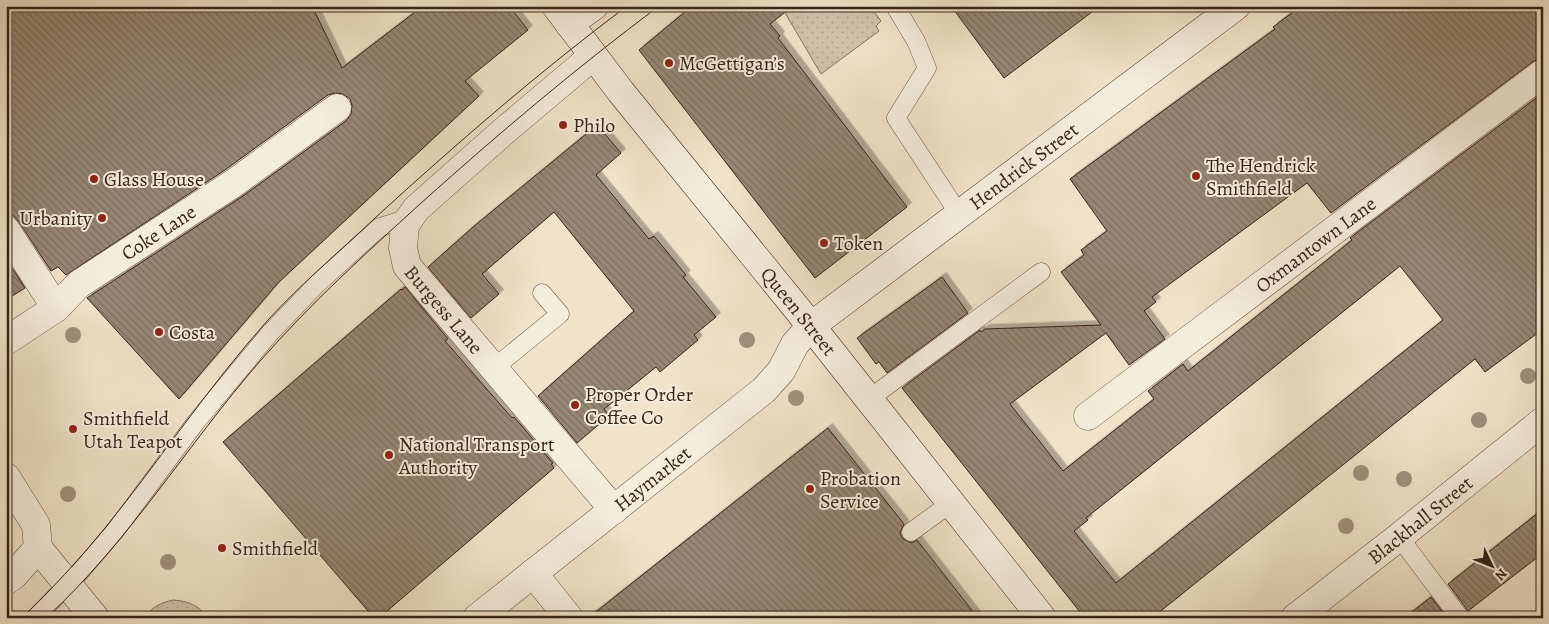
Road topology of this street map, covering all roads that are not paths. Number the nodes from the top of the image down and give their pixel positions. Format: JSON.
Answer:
{"nodes":[{"id":1,"x":594,"y":6,"type":"edge"},
{"id":2,"x":895,"y":6,"type":"edge"},
{"id":3,"x":1236,"y":6,"type":"edge"},
{"id":4,"x":562,"y":15,"type":"edge"},
{"id":5,"x":593,"y":56,"type":"junction"},
{"id":6,"x":1543,"y":74,"type":"edge"},
{"id":7,"x":337,"y":108,"type":"dead end"},
{"id":8,"x":959,"y":214,"type":"junction"},
{"id":9,"x":409,"y":218,"type":"junction"},
{"id":10,"x":6,"y":230,"type":"edge"},
{"id":11,"x":1041,"y":272,"type":"dead end"},
{"id":12,"x":542,"y":293,"type":"dead end"},
{"id":13,"x":56,"y":308,"type":"junction"},
{"id":14,"x":811,"y":326,"type":"junction"},
{"id":15,"x":6,"y":341,"type":"edge"},
{"id":16,"x":494,"y":368,"type":"junction"},
{"id":17,"x":869,"y":399,"type":"junction"},
{"id":18,"x":1088,"y":416,"type":"dead end"},
{"id":19,"x":1543,"y":421,"type":"edge"},
{"id":20,"x":6,"y":477,"type":"edge"},
{"id":21,"x":951,"y":503,"type":"junction"},
{"id":22,"x":614,"y":510,"type":"junction"},
{"id":23,"x":911,"y":532,"type":"dead end"},
{"id":24,"x":1399,"y":537,"type":"junction"},
{"id":25,"x":38,"y":548,"type":"junction"},
{"id":26,"x":533,"y":573,"type":"junction"},
{"id":27,"x":6,"y":581,"type":"edge"},
{"id":28,"x":67,"y":584,"type":"junction"},
{"id":29,"x":35,"y":618,"type":"edge"},
{"id":30,"x":95,"y":618,"type":"edge"},
{"id":31,"x":477,"y":618,"type":"edge"},
{"id":32,"x":569,"y":618,"type":"edge"},
{"id":33,"x":1042,"y":618,"type":"edge"},
{"id":34,"x":1295,"y":618,"type":"edge"},
{"id":35,"x":1460,"y":618,"type":"edge"}],
"edges":[{"from":1,"to":4,"type":"street"},
{"from":2,"to":8,"type":"lane"},
{"from":3,"to":8,"type":"street","name":"Hendrick Street"},
{"from":4,"to":5,"type":"street","name":"Queen Street"},
{"from":5,"to":9,"type":"street"},
{"from":5,"to":14,"type":"street","name":"Queen Street"},
{"from":6,"to":18,"type":"street","name":"Oxmantown Lane"},
{"from":7,"to":13,"type":"street","name":"Coke Lane"},
{"from":8,"to":14,"type":"street","name":"Hendrick Street"},
{"from":9,"to":16,"type":"street","name":"Burgess Lane"},
{"from":9,"to":28,"type":"lane"},
{"from":10,"to":13,"type":"street"},
{"from":11,"to":17,"type":"lane"},
{"from":12,"to":16,"type":"lane"},
{"from":13,"to":15,"type":"street","name":"Coke Lane"},
{"from":14,"to":17,"type":"street","name":"Queen Street"},
{"from":14,"to":22,"type":"street","name":"Haymarket"},
{"from":16,"to":22,"type":"street","name":"Burgess Lane"},
{"from":17,"to":21,"type":"street","name":"Queen Street"},
{"from":19,"to":24,"type":"street","name":"Blackhall Street"},
{"from":20,"to":25,"type":"street"},
{"from":21,"to":23,"type":"lane"},
{"from":21,"to":33,"type":"street","name":"Queen Street"},
{"from":22,"to":26,"type":"street","name":"Haymarket"},
{"from":24,"to":34,"type":"street","name":"Blackhall Street"},
{"from":24,"to":35,"type":"lane"},
{"from":25,"to":27,"type":"street"},
{"from":25,"to":28,"type":"street"},
{"from":26,"to":31,"type":"street","name":"Haymarket"},
{"from":26,"to":32,"type":"street"},
{"from":28,"to":29,"type":"lane"},
{"from":28,"to":30,"type":"street"}]}
